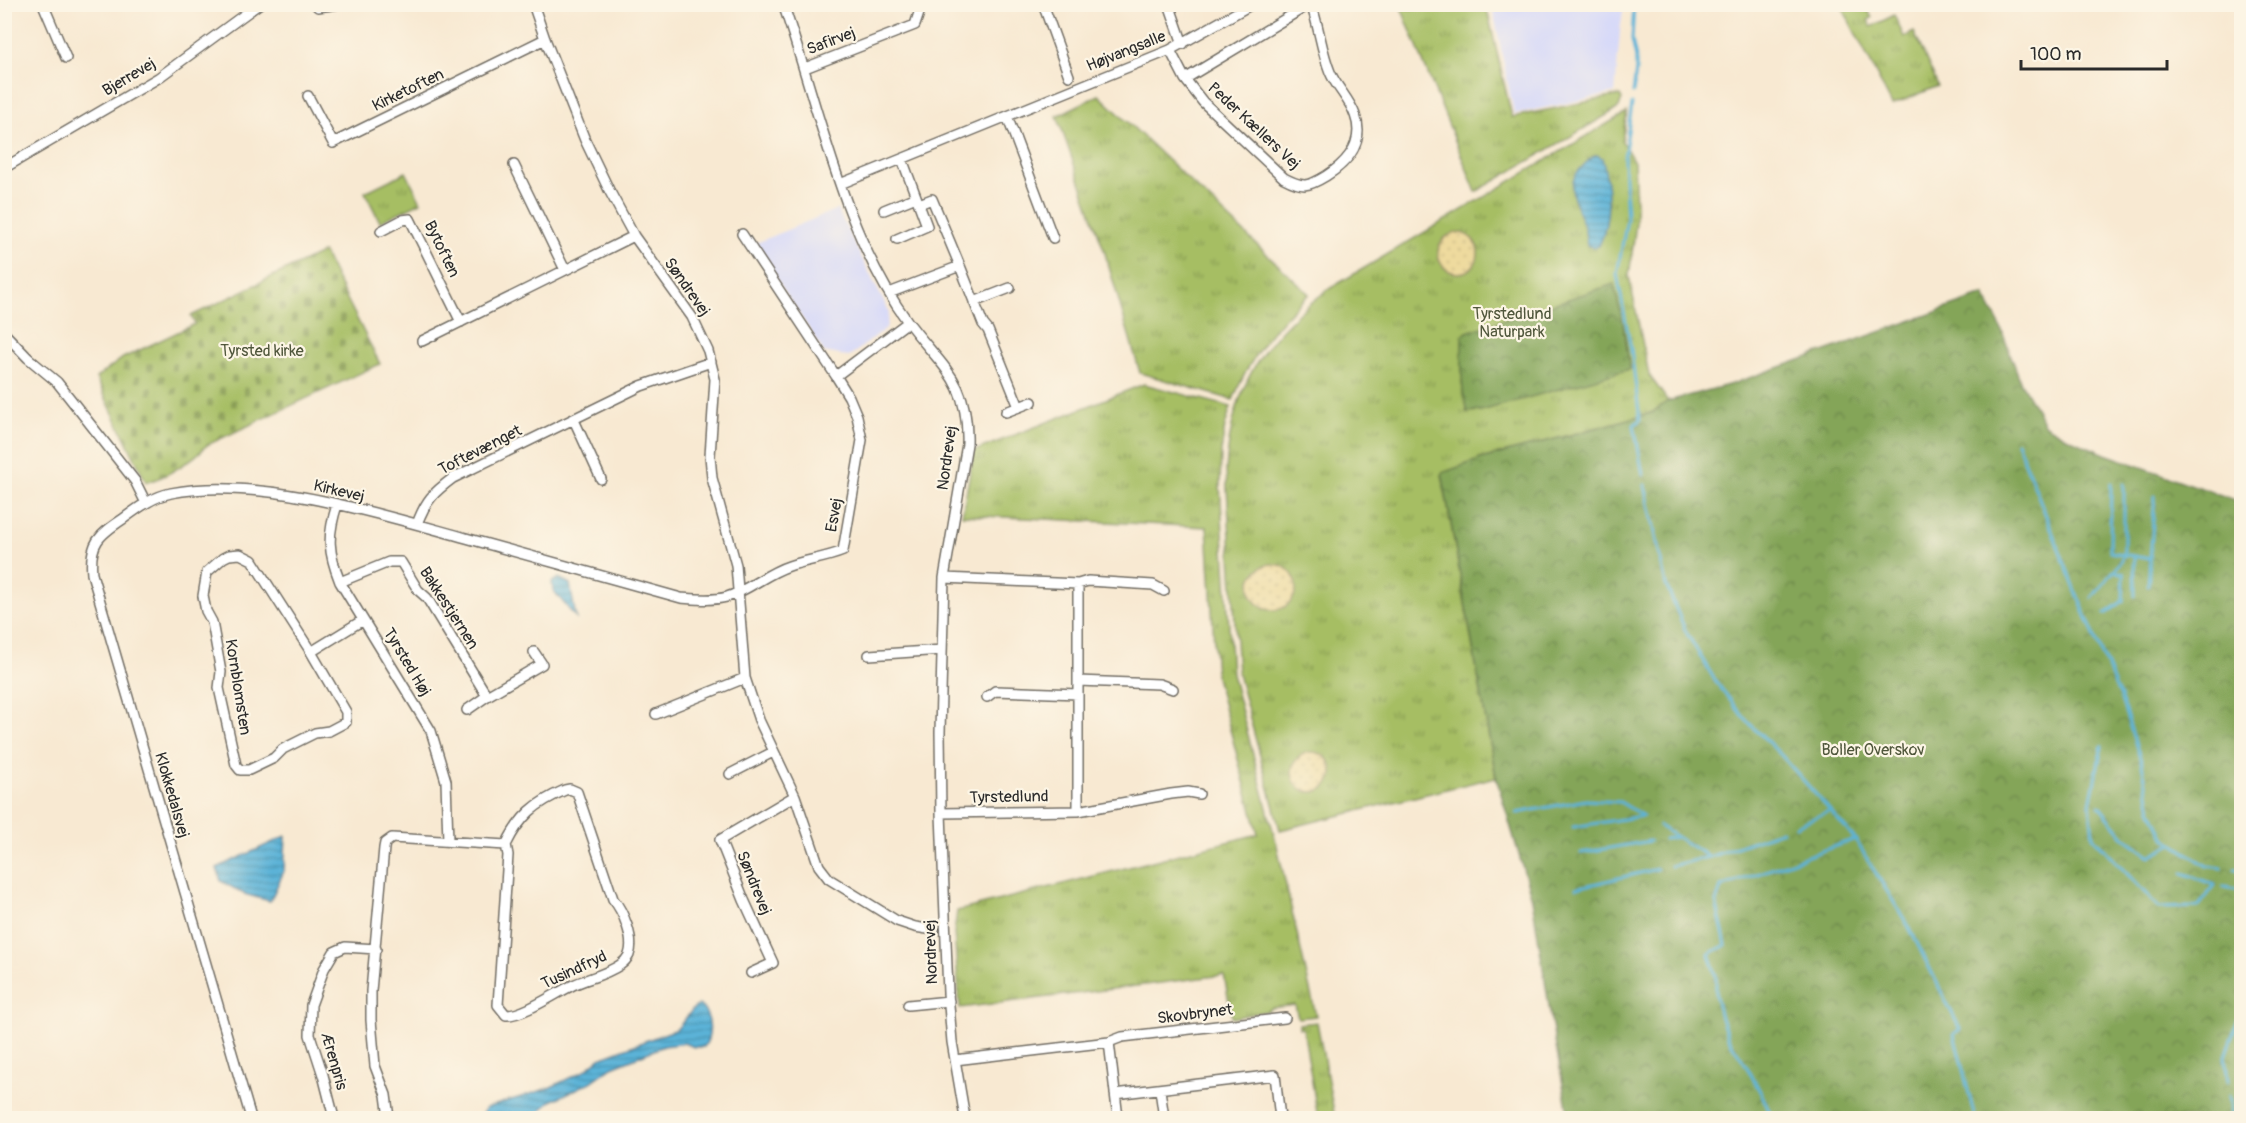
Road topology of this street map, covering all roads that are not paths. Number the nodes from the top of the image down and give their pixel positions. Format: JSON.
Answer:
{"nodes":[{"id":1,"x":43,"y":4,"type":"edge"},
{"id":2,"x":258,"y":4,"type":"edge"},
{"id":3,"x":315,"y":4,"type":"edge"},
{"id":4,"x":339,"y":4,"type":"edge"},
{"id":5,"x":533,"y":4,"type":"edge"},
{"id":6,"x":783,"y":4,"type":"edge"},
{"id":7,"x":916,"y":4,"type":"edge"},
{"id":8,"x":1043,"y":4,"type":"edge"},
{"id":9,"x":1169,"y":4,"type":"edge"},
{"id":10,"x":1252,"y":4,"type":"edge"},
{"id":11,"x":1311,"y":4,"type":"edge"},
{"id":12,"x":545,"y":39,"type":"junction"},
{"id":13,"x":1183,"y":44,"type":"junction"},
{"id":14,"x":1170,"y":50,"type":"junction"},
{"id":15,"x":66,"y":58,"type":"dead end"},
{"id":16,"x":805,"y":68,"type":"junction"},
{"id":17,"x":1069,"y":76,"type":"dead end"},
{"id":18,"x":1185,"y":79,"type":"junction"},
{"id":19,"x":308,"y":96,"type":"dead end"},
{"id":20,"x":1007,"y":116,"type":"junction"},
{"id":21,"x":902,"y":159,"type":"junction"},
{"id":22,"x":514,"y":165,"type":"dead end"},
{"id":23,"x":6,"y":168,"type":"edge"},
{"id":24,"x":840,"y":184,"type":"junction"},
{"id":25,"x":918,"y":200,"type":"junction"},
{"id":26,"x":884,"y":210,"type":"dead end"},
{"id":27,"x":381,"y":231,"type":"dead end"},
{"id":28,"x":742,"y":234,"type":"dead end"},
{"id":29,"x":634,"y":236,"type":"junction"},
{"id":30,"x":1053,"y":238,"type":"dead end"},
{"id":31,"x":897,"y":239,"type":"dead end"},
{"id":32,"x":960,"y":266,"type":"junction"},
{"id":33,"x":566,"y":270,"type":"junction"},
{"id":34,"x":1010,"y":288,"type":"dead end"},
{"id":35,"x":889,"y":293,"type":"junction"},
{"id":36,"x":974,"y":302,"type":"junction"},
{"id":37,"x":461,"y":322,"type":"junction"},
{"id":38,"x":908,"y":322,"type":"junction"},
{"id":39,"x":4,"y":333,"type":"edge"},
{"id":40,"x":422,"y":341,"type":"dead end"},
{"id":41,"x":711,"y":362,"type":"junction"},
{"id":42,"x":836,"y":376,"type":"junction"},
{"id":43,"x":1032,"y":402,"type":"dead end"},
{"id":44,"x":1019,"y":407,"type":"junction"},
{"id":45,"x":1006,"y":412,"type":"dead end"},
{"id":46,"x":574,"y":420,"type":"junction"},
{"id":47,"x":601,"y":478,"type":"dead end"},
{"id":48,"x":146,"y":503,"type":"junction"},
{"id":49,"x":337,"y":505,"type":"junction"},
{"id":50,"x":417,"y":524,"type":"junction"},
{"id":51,"x":944,"y":578,"type":"junction"},
{"id":52,"x":340,"y":582,"type":"junction"},
{"id":53,"x":1078,"y":584,"type":"junction"},
{"id":54,"x":1164,"y":591,"type":"dead end"},
{"id":55,"x":737,"y":593,"type":"junction"},
{"id":56,"x":363,"y":620,"type":"junction"},
{"id":57,"x":942,"y":650,"type":"junction"},
{"id":58,"x":311,"y":652,"type":"junction"},
{"id":59,"x":534,"y":652,"type":"dead end"},
{"id":60,"x":869,"y":655,"type":"dead end"},
{"id":61,"x":745,"y":678,"type":"junction"},
{"id":62,"x":1078,"y":681,"type":"junction"},
{"id":63,"x":1173,"y":689,"type":"dead end"},
{"id":64,"x":1078,"y":694,"type":"junction"},
{"id":65,"x":487,"y":696,"type":"junction"},
{"id":66,"x":987,"y":697,"type":"dead end"},
{"id":67,"x":467,"y":710,"type":"dead end"},
{"id":68,"x":656,"y":714,"type":"dead end"},
{"id":69,"x":773,"y":752,"type":"junction"},
{"id":70,"x":730,"y":774,"type":"dead end"},
{"id":71,"x":1199,"y":794,"type":"dead end"},
{"id":72,"x":795,"y":796,"type":"junction"},
{"id":73,"x":1078,"y":811,"type":"junction"},
{"id":74,"x":941,"y":813,"type":"junction"},
{"id":75,"x":448,"y":841,"type":"junction"},
{"id":76,"x":506,"y":845,"type":"junction"},
{"id":77,"x":934,"y":930,"type":"dead end"},
{"id":78,"x":376,"y":949,"type":"junction"},
{"id":79,"x":752,"y":973,"type":"dead end"},
{"id":80,"x":949,"y":1000,"type":"junction"},
{"id":81,"x":908,"y":1005,"type":"dead end"},
{"id":82,"x":1285,"y":1018,"type":"dead end"},
{"id":83,"x":1109,"y":1042,"type":"junction"},
{"id":84,"x":955,"y":1060,"type":"junction"},
{"id":85,"x":1160,"y":1090,"type":"junction"},
{"id":86,"x":1115,"y":1094,"type":"junction"},
{"id":87,"x":251,"y":1119,"type":"edge"},
{"id":88,"x":334,"y":1119,"type":"edge"},
{"id":89,"x":389,"y":1119,"type":"edge"},
{"id":90,"x":965,"y":1119,"type":"edge"},
{"id":91,"x":1118,"y":1119,"type":"edge"},
{"id":92,"x":1164,"y":1119,"type":"edge"},
{"id":93,"x":1280,"y":1119,"type":"edge"}],
"edges":[{"from":1,"to":15,"type":"street"},
{"from":2,"to":23,"type":"street","name":"Bjerrevej"},
{"from":3,"to":4,"type":"street"},
{"from":5,"to":12,"type":"street","name":"Søndrevej"},
{"from":6,"to":16,"type":"street","name":"Nordrevej"},
{"from":7,"to":16,"type":"street","name":"Safirvej"},
{"from":8,"to":17,"type":"street"},
{"from":9,"to":13,"type":"street"},
{"from":10,"to":13,"type":"street","name":"Højvangsalle"},
{"from":11,"to":18,"type":"street","name":"Peder Kællers Vej"},
{"from":11,"to":18,"type":"street","name":"Peder Kællers Vej"},
{"from":12,"to":19,"type":"street","name":"Kirketoften"},
{"from":12,"to":29,"type":"street","name":"Søndrevej"},
{"from":13,"to":14,"type":"street","name":"Højvangsalle"},
{"from":14,"to":18,"type":"street","name":"Peder Kællers Vej"},
{"from":14,"to":20,"type":"street","name":"Højvangsalle"},
{"from":16,"to":24,"type":"street","name":"Nordrevej"},
{"from":20,"to":21,"type":"street","name":"Højvangsalle"},
{"from":20,"to":30,"type":"street"},
{"from":21,"to":24,"type":"street","name":"Højvangsalle"},
{"from":21,"to":25,"type":"street"},
{"from":22,"to":33,"type":"street"},
{"from":24,"to":35,"type":"street","name":"Nordrevej"},
{"from":25,"to":26,"type":"street"},
{"from":25,"to":31,"type":"street"},
{"from":25,"to":32,"type":"street"},
{"from":27,"to":37,"type":"street","name":"Bytoften"},
{"from":28,"to":42,"type":"street","name":"Esvej"},
{"from":29,"to":33,"type":"street"},
{"from":29,"to":41,"type":"street","name":"Søndrevej"},
{"from":32,"to":35,"type":"street"},
{"from":32,"to":36,"type":"street"},
{"from":33,"to":37,"type":"street"},
{"from":34,"to":36,"type":"street"},
{"from":35,"to":38,"type":"street","name":"Nordrevej"},
{"from":36,"to":44,"type":"street"},
{"from":37,"to":40,"type":"street"},
{"from":38,"to":42,"type":"street"},
{"from":38,"to":51,"type":"street","name":"Nordrevej"},
{"from":39,"to":48,"type":"street"},
{"from":41,"to":46,"type":"street","name":"Toftevænget"},
{"from":41,"to":55,"type":"street","name":"Søndrevej"},
{"from":42,"to":55,"type":"street","name":"Esvej"},
{"from":43,"to":44,"type":"street"},
{"from":44,"to":45,"type":"street"},
{"from":46,"to":47,"type":"street"},
{"from":46,"to":50,"type":"street","name":"Toftevænget"},
{"from":48,"to":49,"type":"street","name":"Kirkevej"},
{"from":48,"to":87,"type":"street","name":"Klokkedalsvej"},
{"from":49,"to":50,"type":"street","name":"Kirkevej"},
{"from":49,"to":52,"type":"street","name":"Tyrsted Høj"},
{"from":50,"to":55,"type":"street","name":"Kirkevej"},
{"from":51,"to":53,"type":"street"},
{"from":51,"to":57,"type":"street","name":"Nordrevej"},
{"from":52,"to":56,"type":"street","name":"Tyrsted Høj"},
{"from":52,"to":65,"type":"street","name":"Bakkestjernen"},
{"from":53,"to":54,"type":"street"},
{"from":53,"to":62,"type":"street"},
{"from":55,"to":61,"type":"street","name":"Søndrevej"},
{"from":56,"to":58,"type":"street"},
{"from":56,"to":75,"type":"street","name":"Tyrsted Høj"},
{"from":57,"to":60,"type":"street"},
{"from":57,"to":74,"type":"street","name":"Nordrevej"},
{"from":58,"to":58,"type":"street","name":"Kornblomsten"},
{"from":59,"to":65,"type":"street"},
{"from":61,"to":68,"type":"street"},
{"from":61,"to":69,"type":"street","name":"Søndrevej"},
{"from":62,"to":63,"type":"street"},
{"from":62,"to":64,"type":"street"},
{"from":64,"to":66,"type":"street"},
{"from":64,"to":73,"type":"street"},
{"from":65,"to":67,"type":"street"},
{"from":69,"to":70,"type":"street"},
{"from":69,"to":72,"type":"street","name":"Søndrevej"},
{"from":71,"to":73,"type":"street","name":"Tyrstedlund"},
{"from":72,"to":77,"type":"street","name":"Søndrevej"},
{"from":72,"to":79,"type":"street","name":"Søndrevej"},
{"from":73,"to":74,"type":"street","name":"Tyrstedlund"},
{"from":74,"to":80,"type":"street","name":"Nordrevej"},
{"from":75,"to":76,"type":"street"},
{"from":75,"to":78,"type":"street"},
{"from":76,"to":76,"type":"street","name":"Tusindfryd"},
{"from":78,"to":88,"type":"street","name":"Ærenpris"},
{"from":78,"to":89,"type":"street"},
{"from":80,"to":81,"type":"street","name":"Nordrevej"},
{"from":80,"to":84,"type":"street","name":"Nordrevej"},
{"from":82,"to":83,"type":"street","name":"Skovbrynet"},
{"from":83,"to":84,"type":"street","name":"Skovbrynet"},
{"from":83,"to":86,"type":"street"},
{"from":84,"to":90,"type":"street","name":"Nordrevej"},
{"from":85,"to":86,"type":"street"},
{"from":85,"to":92,"type":"street"},
{"from":85,"to":93,"type":"street"},
{"from":86,"to":91,"type":"street"}]}
